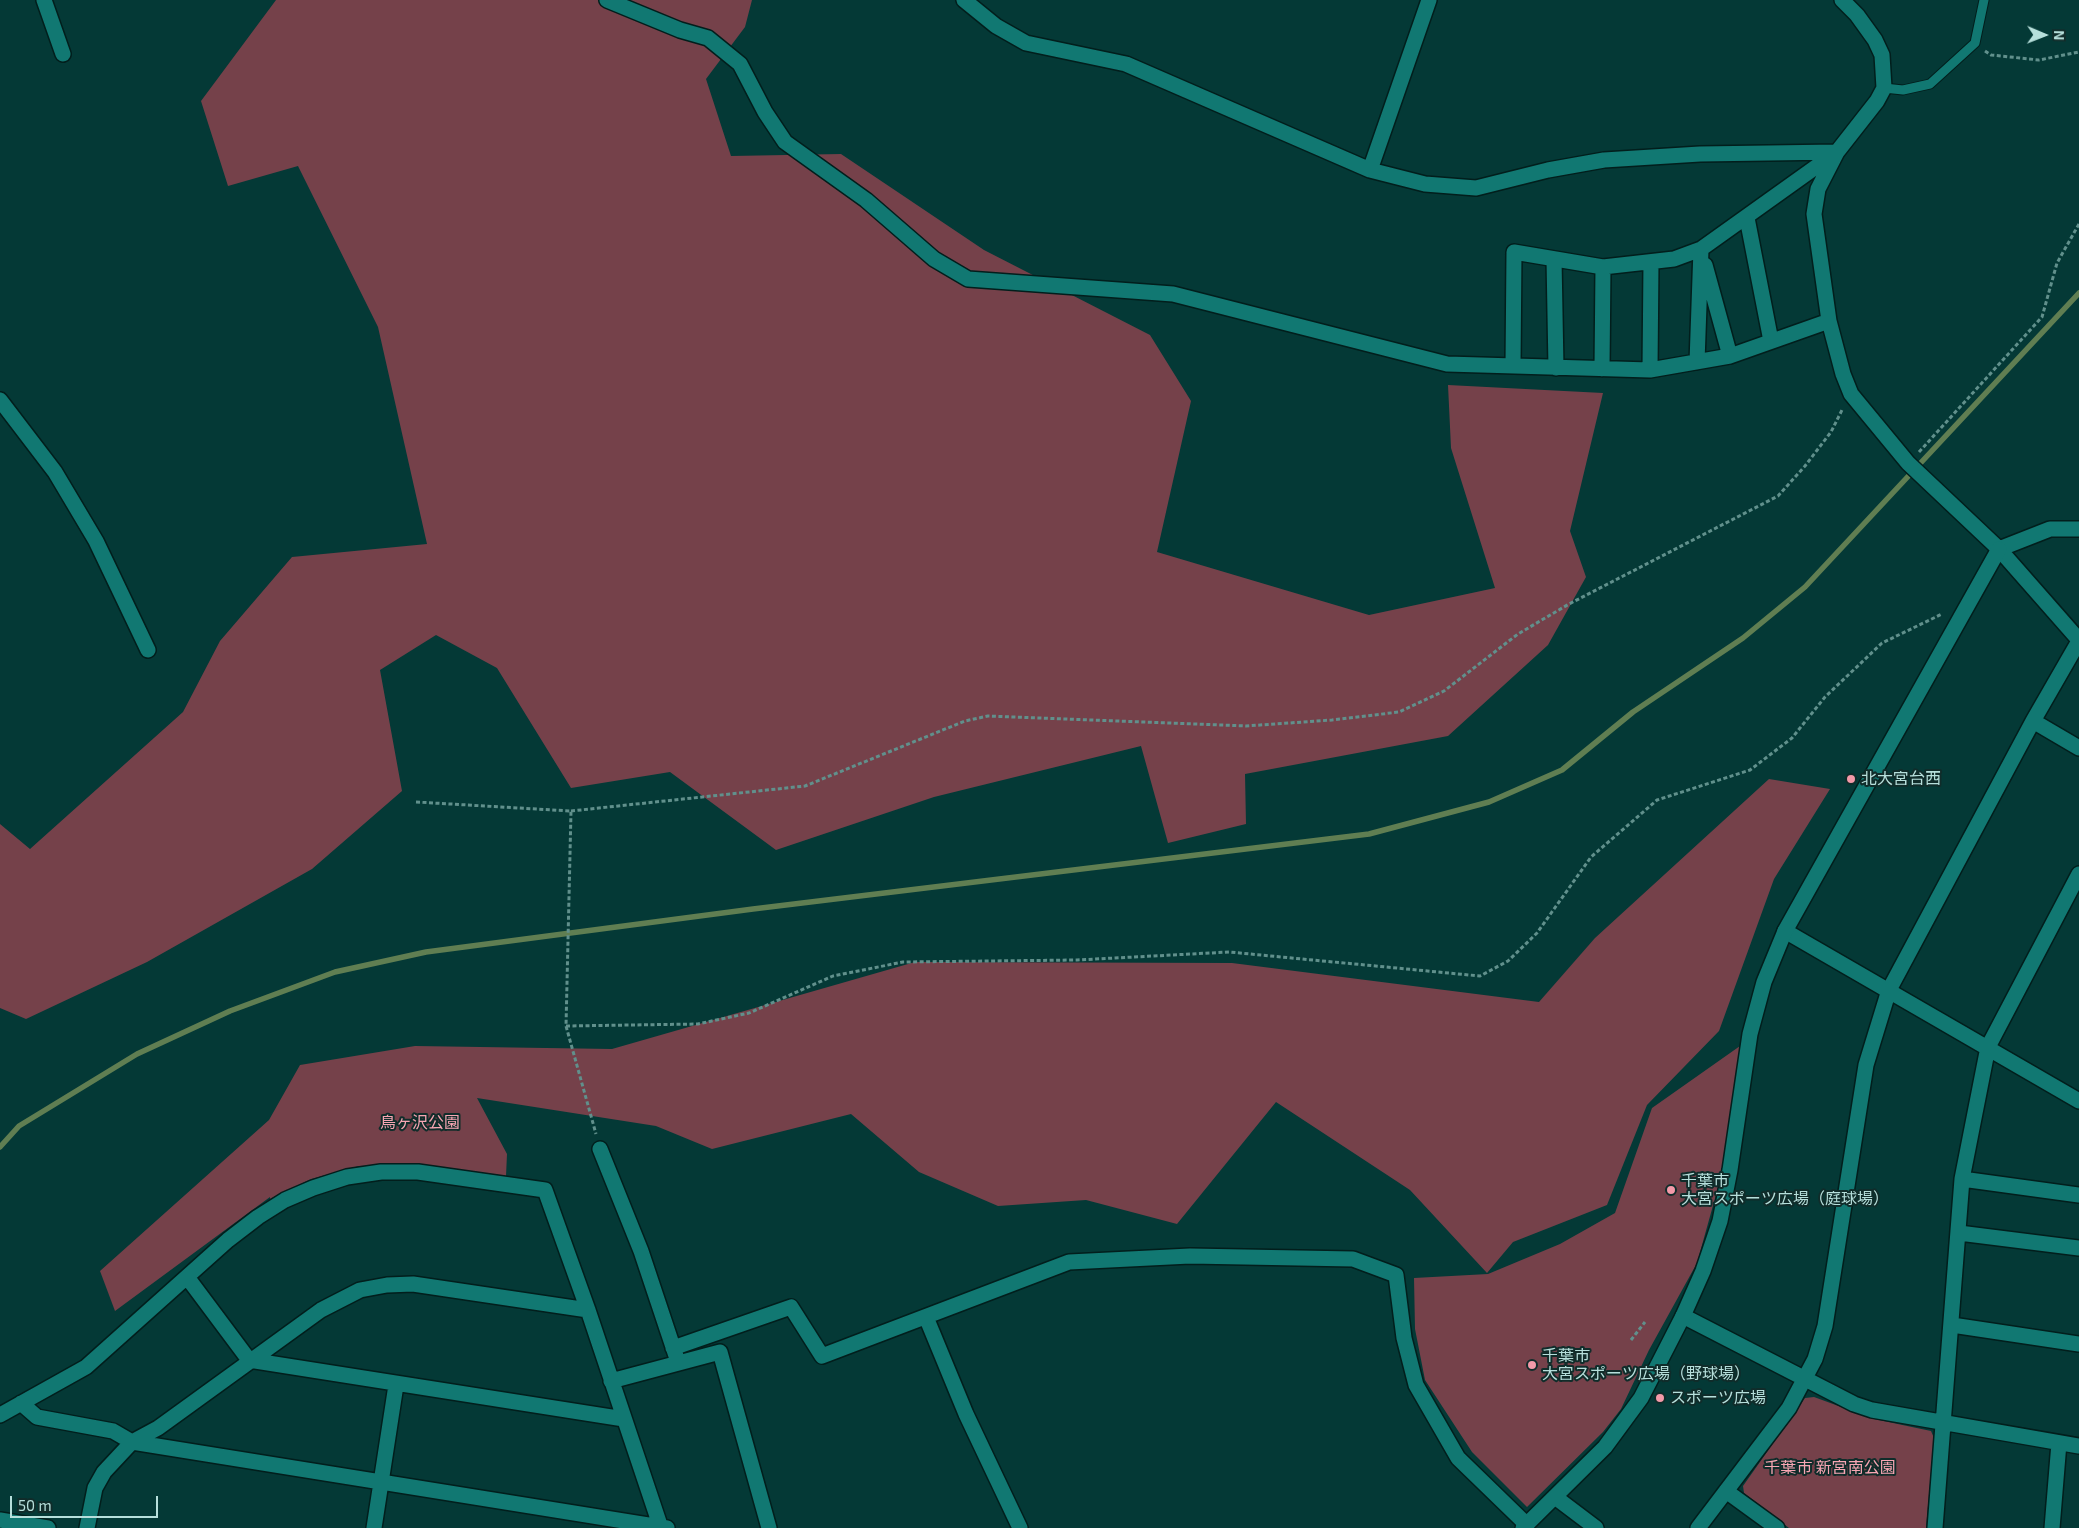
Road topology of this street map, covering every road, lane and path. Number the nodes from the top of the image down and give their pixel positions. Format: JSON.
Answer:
{"nodes":[{"id":1,"x":44,"y":0,"type":"edge"},
{"id":2,"x":607,"y":0,"type":"edge"},
{"id":3,"x":964,"y":0,"type":"edge"},
{"id":4,"x":1429,"y":0,"type":"edge"},
{"id":5,"x":1842,"y":0,"type":"edge"},
{"id":6,"x":1984,"y":0,"type":"edge"},
{"id":7,"x":1975,"y":43,"type":"junction"},
{"id":8,"x":2079,"y":52,"type":"edge"},
{"id":9,"x":63,"y":54,"type":"dead end"},
{"id":10,"x":1884,"y":88,"type":"junction"},
{"id":11,"x":1837,"y":152,"type":"junction"},
{"id":12,"x":1370,"y":170,"type":"junction"},
{"id":13,"x":1747,"y":218,"type":"junction"},
{"id":14,"x":2079,"y":224,"type":"edge"},
{"id":15,"x":1700,"y":249,"type":"junction"},
{"id":16,"x":1554,"y":259,"type":"junction"},
{"id":17,"x":1651,"y":262,"type":"junction"},
{"id":18,"x":1603,"y":267,"type":"junction"},
{"id":19,"x":1829,"y":321,"type":"junction"},
{"id":20,"x":1771,"y":341,"type":"junction"},
{"id":21,"x":1730,"y":356,"type":"junction"},
{"id":22,"x":1697,"y":362,"type":"junction"},
{"id":23,"x":1514,"y":366,"type":"junction"},
{"id":24,"x":1556,"y":368,"type":"junction"},
{"id":25,"x":1602,"y":369,"type":"junction"},
{"id":26,"x":1650,"y":370,"type":"junction"},
{"id":27,"x":1851,"y":394,"type":"junction"},
{"id":28,"x":0,"y":400,"type":"edge"},
{"id":29,"x":1908,"y":464,"type":"junction"},
{"id":30,"x":2079,"y":529,"type":"edge"},
{"id":31,"x":1999,"y":549,"type":"junction"},
{"id":32,"x":1968,"y":602,"type":"junction"},
{"id":33,"x":2079,"y":641,"type":"edge"},
{"id":34,"x":148,"y":650,"type":"dead end"},
{"id":35,"x":2034,"y":721,"type":"junction"},
{"id":36,"x":2079,"y":748,"type":"edge"},
{"id":37,"x":416,"y":802,"type":"dead end"},
{"id":38,"x":571,"y":811,"type":"junction"},
{"id":39,"x":2079,"y":874,"type":"edge"},
{"id":40,"x":1785,"y":931,"type":"junction"},
{"id":41,"x":1889,"y":990,"type":"junction"},
{"id":42,"x":566,"y":1026,"type":"junction"},
{"id":43,"x":1988,"y":1047,"type":"junction"},
{"id":44,"x":2079,"y":1101,"type":"edge"},
{"id":45,"x":600,"y":1148,"type":"joint"},
{"id":46,"x":1962,"y":1179,"type":"junction"},
{"id":47,"x":2079,"y":1195,"type":"edge"},
{"id":48,"x":1959,"y":1233,"type":"junction"},
{"id":49,"x":2079,"y":1248,"type":"edge"},
{"id":50,"x":187,"y":1277,"type":"junction"},
{"id":51,"x":588,"y":1310,"type":"junction"},
{"id":52,"x":1683,"y":1316,"type":"junction"},
{"id":53,"x":926,"y":1317,"type":"junction"},
{"id":54,"x":1645,"y":1322,"type":"dead end"},
{"id":55,"x":1952,"y":1325,"type":"junction"},
{"id":56,"x":1631,"y":1340,"type":"dead end"},
{"id":57,"x":2079,"y":1344,"type":"edge"},
{"id":58,"x":675,"y":1355,"type":"junction"},
{"id":59,"x":249,"y":1360,"type":"junction"},
{"id":60,"x":1806,"y":1379,"type":"junction"},
{"id":61,"x":611,"y":1381,"type":"junction"},
{"id":62,"x":396,"y":1385,"type":"junction"},
{"id":63,"x":21,"y":1403,"type":"junction"},
{"id":64,"x":0,"y":1415,"type":"edge"},
{"id":65,"x":624,"y":1419,"type":"junction"},
{"id":66,"x":1943,"y":1422,"type":"junction"},
{"id":67,"x":132,"y":1442,"type":"junction"},
{"id":68,"x":2059,"y":1443,"type":"junction"},
{"id":69,"x":2079,"y":1446,"type":"edge"},
{"id":70,"x":380,"y":1482,"type":"junction"},
{"id":71,"x":1726,"y":1491,"type":"junction"},
{"id":72,"x":1555,"y":1497,"type":"junction"},
{"id":73,"x":0,"y":1520,"type":"edge"},
{"id":74,"x":1525,"y":1526,"type":"edge"},
{"id":75,"x":48,"y":1528,"type":"edge"},
{"id":76,"x":87,"y":1528,"type":"edge"},
{"id":77,"x":374,"y":1528,"type":"edge"},
{"id":78,"x":663,"y":1528,"type":"edge"},
{"id":79,"x":769,"y":1528,"type":"edge"},
{"id":80,"x":1020,"y":1528,"type":"edge"},
{"id":81,"x":1596,"y":1528,"type":"edge"},
{"id":82,"x":1698,"y":1528,"type":"edge"},
{"id":83,"x":1777,"y":1528,"type":"edge"},
{"id":84,"x":1935,"y":1528,"type":"edge"},
{"id":85,"x":2052,"y":1528,"type":"edge"}],
"edges":[{"from":1,"to":9,"type":"street"},
{"from":2,"to":23,"type":"street"},
{"from":3,"to":12,"type":"street"},
{"from":4,"to":12,"type":"street"},
{"from":5,"to":10,"type":"street"},
{"from":6,"to":7,"type":"lane"},
{"from":7,"to":8,"type":"path"},
{"from":7,"to":10,"type":"lane"},
{"from":10,"to":11,"type":"street"},
{"from":11,"to":12,"type":"street"},
{"from":11,"to":13,"type":"street"},
{"from":11,"to":19,"type":"street"},
{"from":13,"to":15,"type":"street"},
{"from":13,"to":20,"type":"street"},
{"from":14,"to":29,"type":"path"},
{"from":15,"to":17,"type":"street"},
{"from":15,"to":21,"type":"street"},
{"from":15,"to":22,"type":"street"},
{"from":16,"to":18,"type":"street"},
{"from":16,"to":23,"type":"street"},
{"from":16,"to":24,"type":"street"},
{"from":17,"to":18,"type":"street"},
{"from":17,"to":26,"type":"street"},
{"from":18,"to":25,"type":"street"},
{"from":19,"to":20,"type":"street"},
{"from":19,"to":27,"type":"street"},
{"from":20,"to":21,"type":"street"},
{"from":21,"to":22,"type":"street"},
{"from":22,"to":26,"type":"street"},
{"from":23,"to":24,"type":"street"},
{"from":24,"to":25,"type":"street"},
{"from":25,"to":26,"type":"street"},
{"from":27,"to":29,"type":"street"},
{"from":27,"to":38,"type":"path"},
{"from":28,"to":34,"type":"street"},
{"from":29,"to":31,"type":"street"},
{"from":30,"to":31,"type":"street"},
{"from":31,"to":32,"type":"street"},
{"from":31,"to":33,"type":"street"},
{"from":32,"to":40,"type":"street"},
{"from":32,"to":42,"type":"path"},
{"from":33,"to":35,"type":"street"},
{"from":35,"to":36,"type":"street"},
{"from":35,"to":41,"type":"street"},
{"from":37,"to":38,"type":"path"},
{"from":38,"to":42,"type":"path"},
{"from":39,"to":43,"type":"street"},
{"from":40,"to":41,"type":"street"},
{"from":40,"to":52,"type":"street"},
{"from":41,"to":43,"type":"street"},
{"from":41,"to":60,"type":"street"},
{"from":42,"to":45,"type":"path"},
{"from":43,"to":44,"type":"street"},
{"from":43,"to":46,"type":"street"},
{"from":45,"to":58,"type":"street"},
{"from":46,"to":47,"type":"street"},
{"from":46,"to":48,"type":"street"},
{"from":48,"to":49,"type":"street"},
{"from":48,"to":55,"type":"street"},
{"from":50,"to":51,"type":"street"},
{"from":50,"to":59,"type":"street"},
{"from":50,"to":63,"type":"street"},
{"from":51,"to":59,"type":"street"},
{"from":51,"to":61,"type":"street"},
{"from":52,"to":60,"type":"street"},
{"from":52,"to":72,"type":"street"},
{"from":53,"to":58,"type":"street"},
{"from":53,"to":74,"type":"street"},
{"from":53,"to":80,"type":"street"},
{"from":54,"to":56,"type":"path"},
{"from":55,"to":57,"type":"street"},
{"from":55,"to":66,"type":"street"},
{"from":58,"to":61,"type":"street"},
{"from":58,"to":79,"type":"street"},
{"from":59,"to":62,"type":"street"},
{"from":59,"to":67,"type":"street"},
{"from":60,"to":66,"type":"street"},
{"from":60,"to":71,"type":"street"},
{"from":61,"to":65,"type":"street"},
{"from":62,"to":65,"type":"street"},
{"from":62,"to":70,"type":"street"},
{"from":63,"to":64,"type":"street"},
{"from":63,"to":67,"type":"street"},
{"from":65,"to":78,"type":"street"},
{"from":66,"to":68,"type":"street"},
{"from":66,"to":84,"type":"street"},
{"from":67,"to":70,"type":"street"},
{"from":67,"to":76,"type":"street"},
{"from":68,"to":69,"type":"street"},
{"from":68,"to":85,"type":"street"},
{"from":70,"to":77,"type":"street"},
{"from":70,"to":78,"type":"street"},
{"from":71,"to":82,"type":"street"},
{"from":71,"to":83,"type":"street"},
{"from":72,"to":74,"type":"street"},
{"from":72,"to":81,"type":"street"},
{"from":73,"to":75,"type":"street"}]}
